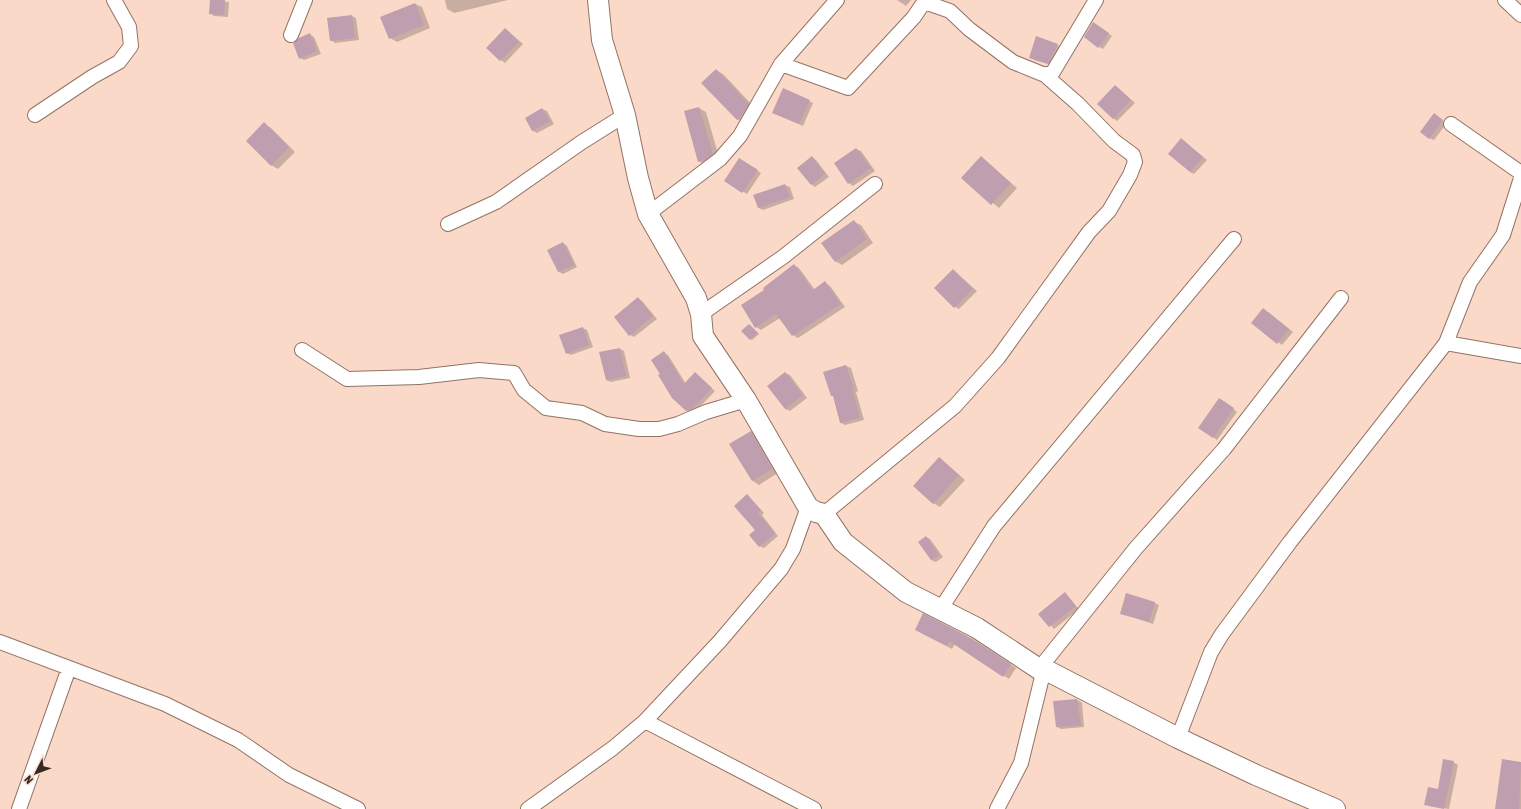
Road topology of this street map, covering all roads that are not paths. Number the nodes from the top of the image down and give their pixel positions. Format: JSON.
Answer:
{"nodes":[{"id":1,"x":114,"y":0,"type":"edge"},
{"id":2,"x":305,"y":0,"type":"edge"},
{"id":3,"x":598,"y":0,"type":"edge"},
{"id":4,"x":837,"y":0,"type":"edge"},
{"id":5,"x":1096,"y":0,"type":"edge"},
{"id":6,"x":1505,"y":0,"type":"edge"},
{"id":7,"x":1521,"y":15,"type":"edge"},
{"id":8,"x":291,"y":35,"type":"dead end"},
{"id":9,"x":781,"y":64,"type":"junction"},
{"id":10,"x":1045,"y":75,"type":"junction"},
{"id":11,"x":35,"y":115,"type":"dead end"},
{"id":12,"x":625,"y":115,"type":"junction"},
{"id":13,"x":1451,"y":124,"type":"dead end"},
{"id":14,"x":1521,"y":173,"type":"edge"},
{"id":15,"x":1521,"y":178,"type":"edge"},
{"id":16,"x":875,"y":184,"type":"dead end"},
{"id":17,"x":648,"y":214,"type":"junction"},
{"id":18,"x":448,"y":224,"type":"dead end"},
{"id":19,"x":1234,"y":238,"type":"dead end"},
{"id":20,"x":1341,"y":298,"type":"dead end"},
{"id":21,"x":701,"y":314,"type":"junction"},
{"id":22,"x":1446,"y":343,"type":"junction"},
{"id":23,"x":302,"y":350,"type":"dead end"},
{"id":24,"x":1521,"y":356,"type":"edge"},
{"id":25,"x":746,"y":400,"type":"junction"},
{"id":26,"x":816,"y":511,"type":"junction"},
{"id":27,"x":940,"y":610,"type":"junction"},
{"id":28,"x":0,"y":642,"type":"edge"},
{"id":29,"x":69,"y":668,"type":"junction"},
{"id":30,"x":1041,"y":669,"type":"junction"},
{"id":31,"x":645,"y":721,"type":"junction"},
{"id":32,"x":1178,"y":738,"type":"junction"},
{"id":33,"x":19,"y":809,"type":"edge"},
{"id":34,"x":358,"y":809,"type":"edge"},
{"id":35,"x":528,"y":809,"type":"edge"},
{"id":36,"x":814,"y":809,"type":"edge"},
{"id":37,"x":997,"y":809,"type":"edge"},
{"id":38,"x":1335,"y":809,"type":"edge"}],
"edges":[{"from":1,"to":11,"type":"street"},
{"from":2,"to":8,"type":"street"},
{"from":3,"to":12,"type":"street"},
{"from":4,"to":9,"type":"street"},
{"from":5,"to":10,"type":"street"},
{"from":6,"to":7,"type":"street"},
{"from":9,"to":10,"type":"street"},
{"from":9,"to":17,"type":"street"},
{"from":10,"to":26,"type":"street"},
{"from":12,"to":17,"type":"street"},
{"from":12,"to":18,"type":"street"},
{"from":13,"to":14,"type":"street"},
{"from":15,"to":22,"type":"street"},
{"from":16,"to":21,"type":"street"},
{"from":17,"to":21,"type":"street"},
{"from":19,"to":27,"type":"street"},
{"from":20,"to":30,"type":"street"},
{"from":21,"to":25,"type":"street"},
{"from":22,"to":24,"type":"street"},
{"from":22,"to":32,"type":"street"},
{"from":23,"to":25,"type":"street"},
{"from":25,"to":26,"type":"street"},
{"from":26,"to":27,"type":"street"},
{"from":26,"to":31,"type":"street"},
{"from":27,"to":30,"type":"street"},
{"from":28,"to":29,"type":"street"},
{"from":29,"to":33,"type":"street"},
{"from":29,"to":34,"type":"street"},
{"from":30,"to":32,"type":"street"},
{"from":30,"to":37,"type":"street"},
{"from":31,"to":35,"type":"street"},
{"from":31,"to":36,"type":"street"},
{"from":32,"to":38,"type":"street"}]}
